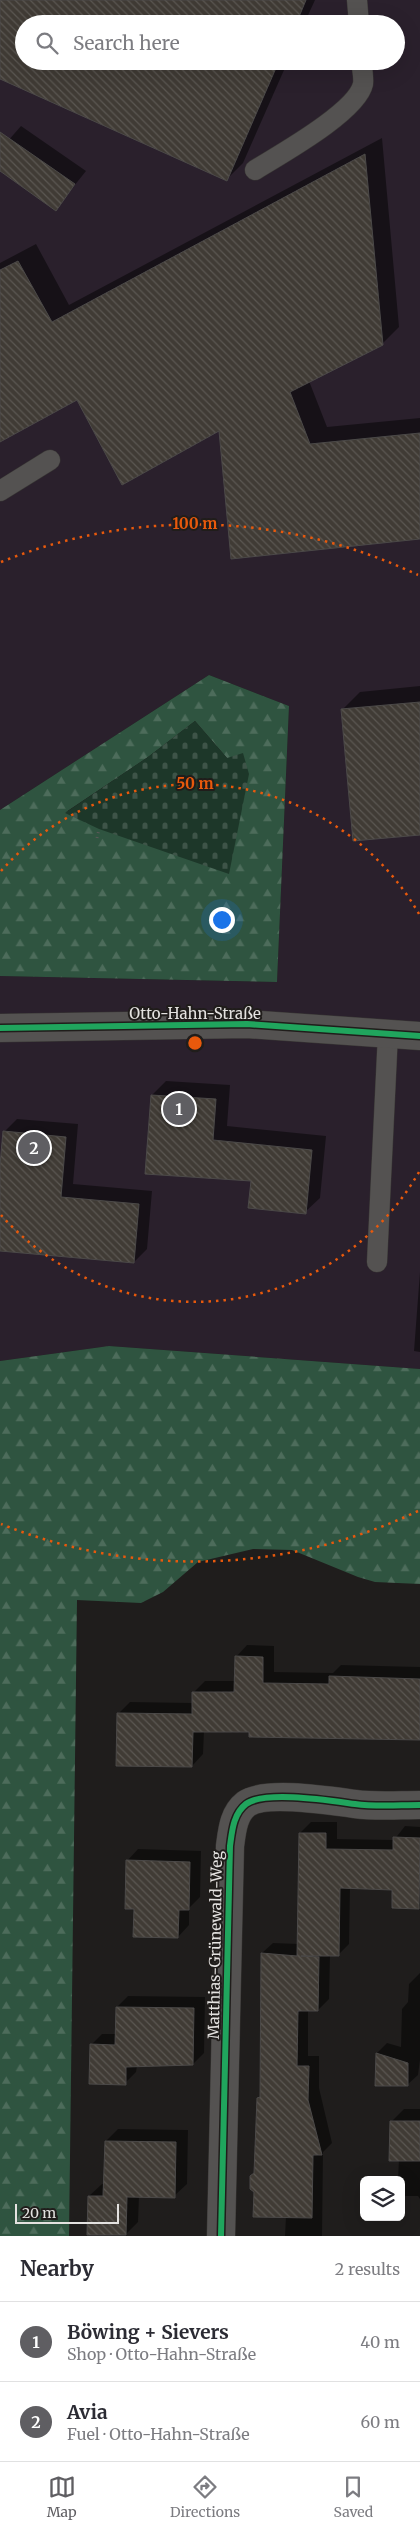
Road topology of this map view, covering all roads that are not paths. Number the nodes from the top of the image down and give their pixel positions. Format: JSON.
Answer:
{"nodes":[{"id":1,"x":357,"y":0,"type":"edge"},
{"id":2,"x":358,"y":15,"type":"edge"},
{"id":3,"x":362,"y":70,"type":"edge"},
{"id":4,"x":255,"y":170,"type":"dead end"},
{"id":5,"x":50,"y":460,"type":"dead end"},
{"id":6,"x":0,"y":491,"type":"edge"},
{"id":7,"x":0,"y":1028,"type":"edge"},
{"id":8,"x":388,"y":1033,"type":"junction"},
{"id":9,"x":420,"y":1036,"type":"edge"},
{"id":10,"x":377,"y":1262,"type":"dead end"},
{"id":11,"x":420,"y":1805,"type":"edge"},
{"id":12,"x":221,"y":2236,"type":"edge"}],
"edges":[{"from":1,"to":2,"type":"lane"},
{"from":3,"to":4,"type":"lane"},
{"from":5,"to":6,"type":"lane"},
{"from":7,"to":8,"type":"street","name":"Otto-Hahn-Straße"},
{"from":8,"to":9,"type":"street","name":"Otto-Hahn-Straße"},
{"from":8,"to":10,"type":"lane"},
{"from":11,"to":12,"type":"street","name":"Matthias-Grünewald-Weg"}]}
